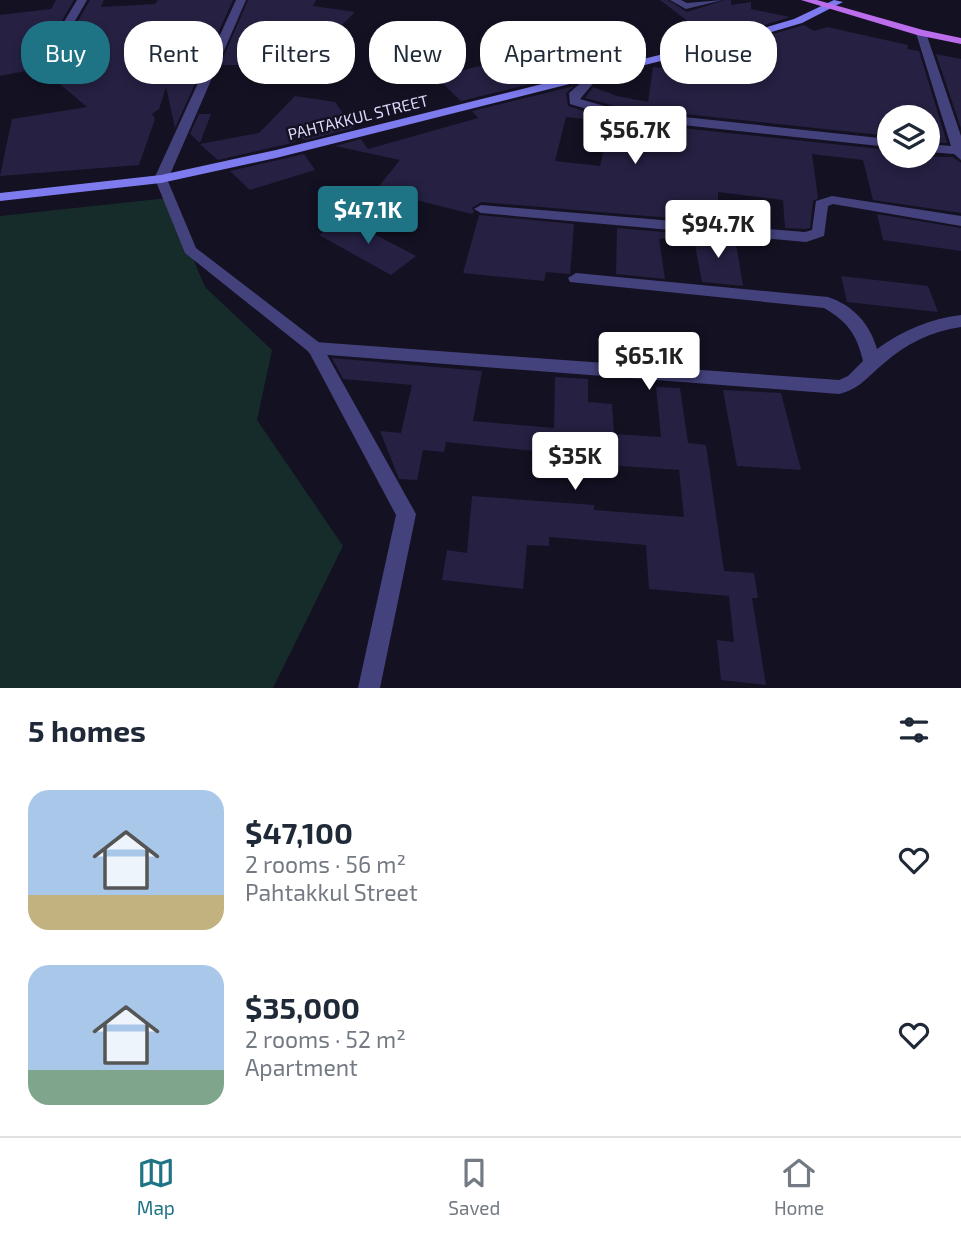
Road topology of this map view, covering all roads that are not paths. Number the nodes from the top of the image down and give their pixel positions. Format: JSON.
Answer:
{"nodes":[{"id":1,"x":82,"y":0,"type":"edge"},
{"id":2,"x":241,"y":0,"type":"edge"},
{"id":3,"x":674,"y":0,"type":"edge"},
{"id":4,"x":719,"y":0,"type":"edge"},
{"id":5,"x":806,"y":0,"type":"edge"},
{"id":6,"x":833,"y":3,"type":"edge"},
{"id":7,"x":70,"y":21,"type":"edge"},
{"id":8,"x":961,"y":31,"type":"edge"},
{"id":9,"x":921,"y":33,"type":"junction"},
{"id":10,"x":961,"y":41,"type":"edge"},
{"id":11,"x":646,"y":61,"type":"edge"},
{"id":12,"x":553,"y":84,"type":"edge"},
{"id":13,"x":585,"y":84,"type":"edge"},
{"id":14,"x":877,"y":143,"type":"edge"},
{"id":15,"x":940,"y":150,"type":"edge"},
{"id":16,"x":960,"y":154,"type":"edge"},
{"id":17,"x":161,"y":179,"type":"junction"},
{"id":18,"x":0,"y":197,"type":"edge"},
{"id":19,"x":481,"y":209,"type":"dead end"},
{"id":20,"x":961,"y":220,"type":"edge"},
{"id":21,"x":576,"y":278,"type":"dead end"},
{"id":22,"x":961,"y":321,"type":"edge"},
{"id":23,"x":315,"y":348,"type":"junction"},
{"id":24,"x":872,"y":363,"type":"junction"},
{"id":25,"x":369,"y":688,"type":"edge"}],
"edges":[{"from":1,"to":7,"type":"street"},
{"from":2,"to":17,"type":"street"},
{"from":3,"to":4,"type":"lane"},
{"from":5,"to":6,"type":"main road"},
{"from":6,"to":8,"type":"main road"},
{"from":6,"to":9,"type":"main road"},
{"from":6,"to":11,"type":"street","name":"PAHTAKKUL STREET"},
{"from":9,"to":10,"type":"main road"},
{"from":9,"to":16,"type":"street"},
{"from":12,"to":17,"type":"street","name":"PAHTAKKUL STREET"},
{"from":13,"to":14,"type":"street"},
{"from":15,"to":16,"type":"street"},
{"from":17,"to":18,"type":"street","name":"PAHTAKKUL STREET"},
{"from":17,"to":23,"type":"lane"},
{"from":19,"to":20,"type":"street"},
{"from":21,"to":24,"type":"street"},
{"from":22,"to":24,"type":"street"},
{"from":23,"to":24,"type":"street"},
{"from":23,"to":25,"type":"lane"}]}
